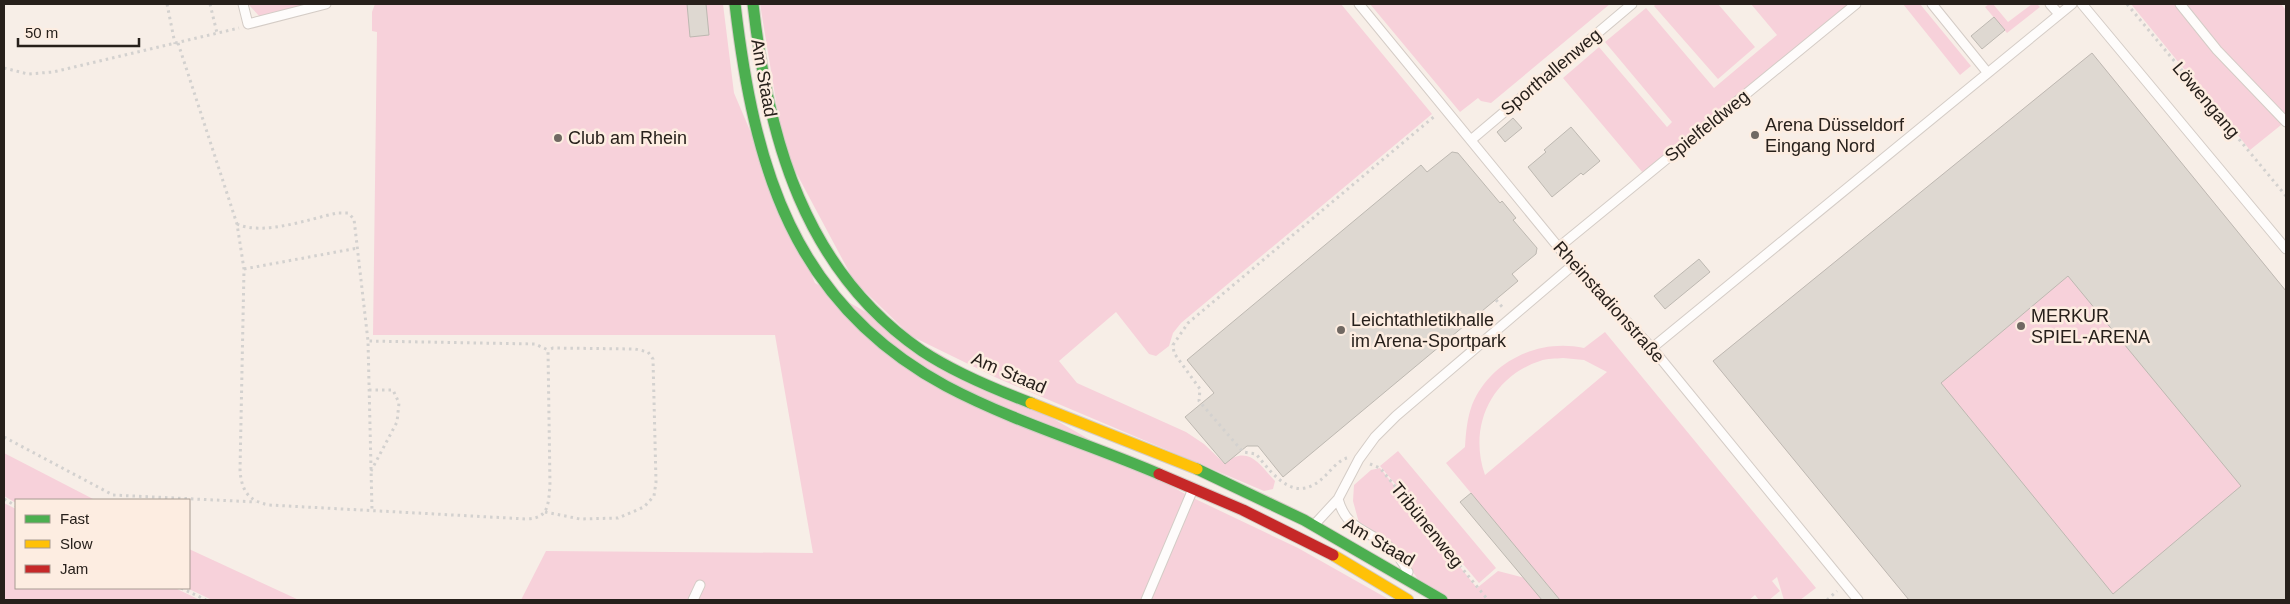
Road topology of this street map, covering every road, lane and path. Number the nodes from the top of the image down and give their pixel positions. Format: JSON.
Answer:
{"nodes":[{"id":1,"x":167,"y":4,"type":"edge"},
{"id":2,"x":210,"y":4,"type":"edge"},
{"id":3,"x":244,"y":4,"type":"edge"},
{"id":4,"x":326,"y":4,"type":"edge"},
{"id":5,"x":735,"y":4,"type":"edge"},
{"id":6,"x":753,"y":4,"type":"edge"},
{"id":7,"x":1359,"y":4,"type":"edge"},
{"id":8,"x":1632,"y":4,"type":"edge"},
{"id":9,"x":1856,"y":4,"type":"edge"},
{"id":10,"x":1932,"y":4,"type":"edge"},
{"id":11,"x":2050,"y":4,"type":"edge"},
{"id":12,"x":2072,"y":4,"type":"edge"},
{"id":13,"x":2082,"y":4,"type":"edge"},
{"id":14,"x":2127,"y":4,"type":"edge"},
{"id":15,"x":2180,"y":4,"type":"edge"},
{"id":16,"x":2059,"y":14,"type":"junction"},
{"id":17,"x":248,"y":24,"type":"junction"},
{"id":18,"x":217,"y":34,"type":"junction"},
{"id":19,"x":176,"y":44,"type":"junction"},
{"id":20,"x":4,"y":68,"type":"edge"},
{"id":21,"x":1987,"y":72,"type":"junction"},
{"id":22,"x":1445,"y":108,"type":"junction"},
{"id":23,"x":2286,"y":122,"type":"edge"},
{"id":24,"x":1471,"y":140,"type":"junction"},
{"id":25,"x":2286,"y":196,"type":"edge"},
{"id":26,"x":237,"y":224,"type":"junction"},
{"id":27,"x":358,"y":248,"type":"junction"},
{"id":28,"x":1559,"y":248,"type":"junction"},
{"id":29,"x":2286,"y":249,"type":"edge"},
{"id":30,"x":1573,"y":265,"type":"junction"},
{"id":31,"x":244,"y":269,"type":"junction"},
{"id":32,"x":368,"y":341,"type":"junction"},
{"id":33,"x":1652,"y":348,"type":"junction"},
{"id":34,"x":548,"y":350,"type":"junction"},
{"id":35,"x":369,"y":390,"type":"junction"},
{"id":36,"x":4,"y":437,"type":"edge"},
{"id":37,"x":1359,"y":459,"type":"junction"},
{"id":38,"x":371,"y":471,"type":"junction"},
{"id":39,"x":1193,"y":488,"type":"junction"},
{"id":40,"x":4,"y":499,"type":"edge"},
{"id":41,"x":1338,"y":499,"type":"junction"},
{"id":42,"x":256,"y":502,"type":"junction"},
{"id":43,"x":15,"y":505,"type":"edge"},
{"id":44,"x":372,"y":510,"type":"junction"},
{"id":45,"x":545,"y":512,"type":"junction"},
{"id":46,"x":1314,"y":525,"type":"junction"},
{"id":47,"x":1415,"y":583,"type":"junction"},
{"id":48,"x":700,"y":585,"type":"dead end"},
{"id":49,"x":183,"y":589,"type":"edge"},
{"id":50,"x":206,"y":600,"type":"edge"},
{"id":51,"x":693,"y":600,"type":"edge"},
{"id":52,"x":1146,"y":600,"type":"edge"},
{"id":53,"x":1408,"y":600,"type":"edge"},
{"id":54,"x":1442,"y":600,"type":"edge"},
{"id":55,"x":1488,"y":600,"type":"edge"},
{"id":56,"x":1858,"y":600,"type":"edge"}],
"edges":[{"from":1,"to":19,"type":"path"},
{"from":2,"to":18,"type":"path"},
{"from":3,"to":17,"type":"lane"},
{"from":4,"to":17,"type":"lane"},
{"from":5,"to":39,"type":"street","name":"Am Staad"},
{"from":6,"to":46,"type":"street","name":"Am Staad"},
{"from":7,"to":22,"type":"lane","name":"Rheinstadionstraße"},
{"from":8,"to":24,"type":"lane","name":"Sporthallenweg"},
{"from":9,"to":28,"type":"lane","name":"Spielfeldweg"},
{"from":10,"to":21,"type":"lane"},
{"from":11,"to":16,"type":"lane"},
{"from":12,"to":16,"type":"lane"},
{"from":13,"to":29,"type":"lane"},
{"from":14,"to":25,"type":"path","name":"Löwengang"},
{"from":15,"to":23,"type":"lane"},
{"from":16,"to":21,"type":"lane"},
{"from":17,"to":18,"type":"path"},
{"from":18,"to":19,"type":"path"},
{"from":19,"to":20,"type":"path"},
{"from":19,"to":26,"type":"path"},
{"from":21,"to":33,"type":"lane"},
{"from":22,"to":24,"type":"lane","name":"Rheinstadionstraße"},
{"from":22,"to":37,"type":"path"},
{"from":24,"to":28,"type":"lane","name":"Rheinstadionstraße"},
{"from":26,"to":27,"type":"path"},
{"from":26,"to":31,"type":"path"},
{"from":27,"to":31,"type":"path"},
{"from":27,"to":32,"type":"path"},
{"from":28,"to":30,"type":"lane","name":"Rheinstadionstraße"},
{"from":30,"to":33,"type":"lane","name":"Rheinstadionstraße"},
{"from":30,"to":37,"type":"lane"},
{"from":31,"to":42,"type":"path"},
{"from":32,"to":34,"type":"path"},
{"from":32,"to":35,"type":"path"},
{"from":33,"to":56,"type":"lane","name":"Rheinstadionstraße"},
{"from":34,"to":45,"type":"path"},
{"from":34,"to":45,"type":"path"},
{"from":35,"to":38,"type":"path"},
{"from":35,"to":38,"type":"path"},
{"from":36,"to":42,"type":"path"},
{"from":37,"to":41,"type":"lane"},
{"from":37,"to":55,"type":"path","name":"Tribünenweg"},
{"from":38,"to":44,"type":"path"},
{"from":39,"to":52,"type":"lane"},
{"from":39,"to":53,"type":"street","name":"Am Staad"},
{"from":40,"to":43,"type":"path"},
{"from":41,"to":46,"type":"lane"},
{"from":41,"to":47,"type":"lane"},
{"from":42,"to":44,"type":"path"},
{"from":44,"to":45,"type":"path"},
{"from":46,"to":47,"type":"street","name":"Am Staad"},
{"from":47,"to":54,"type":"street","name":"Am Staad"},
{"from":48,"to":51,"type":"lane"},
{"from":49,"to":50,"type":"path"}]}
